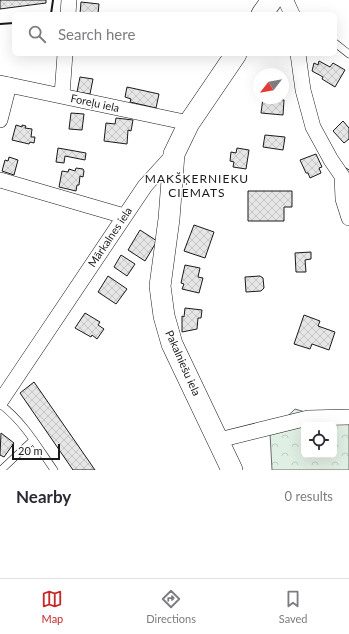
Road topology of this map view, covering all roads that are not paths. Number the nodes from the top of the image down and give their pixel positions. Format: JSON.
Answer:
{"nodes":[{"id":1,"x":69,"y":0,"type":"edge"},
{"id":2,"x":272,"y":0,"type":"edge"},
{"id":3,"x":68,"y":12,"type":"edge"},
{"id":4,"x":263,"y":12,"type":"edge"},
{"id":5,"x":337,"y":45,"type":"edge"},
{"id":6,"x":349,"y":54,"type":"edge"},
{"id":7,"x":65,"y":56,"type":"edge"},
{"id":8,"x":235,"y":56,"type":"edge"},
{"id":9,"x":298,"y":56,"type":"edge"},
{"id":10,"x":4,"y":84,"type":"edge"},
{"id":11,"x":62,"y":96,"type":"junction"},
{"id":12,"x":0,"y":120,"type":"edge"},
{"id":13,"x":190,"y":123,"type":"junction"},
{"id":14,"x":174,"y":154,"type":"junction"},
{"id":15,"x":346,"y":178,"type":"edge"},
{"id":16,"x":0,"y":180,"type":"edge"},
{"id":17,"x":124,"y":216,"type":"junction"},
{"id":18,"x":349,"y":218,"type":"edge"},
{"id":19,"x":0,"y":403,"type":"edge"},
{"id":20,"x":349,"y":417,"type":"edge"},
{"id":21,"x":34,"y":440,"type":"junction"},
{"id":22,"x":219,"y":440,"type":"junction"},
{"id":23,"x":1,"y":470,"type":"edge"},
{"id":24,"x":54,"y":470,"type":"edge"},
{"id":25,"x":232,"y":470,"type":"edge"}],
"edges":[{"from":1,"to":3,"type":"street"},
{"from":2,"to":4,"type":"street"},
{"from":5,"to":6,"type":"lane"},
{"from":7,"to":11,"type":"street"},
{"from":8,"to":13,"type":"street","name":"Mārkalnes iela"},
{"from":9,"to":15,"type":"street"},
{"from":10,"to":11,"type":"street","name":"Foreļu iela"},
{"from":10,"to":12,"type":"street"},
{"from":11,"to":13,"type":"street","name":"Foreļu iela"},
{"from":13,"to":14,"type":"street","name":"Mārkalnes iela"},
{"from":14,"to":17,"type":"street","name":"Mārkalnes iela"},
{"from":14,"to":22,"type":"street","name":"Pakalniešu iela"},
{"from":15,"to":18,"type":"street"},
{"from":16,"to":17,"type":"street"},
{"from":17,"to":19,"type":"street","name":"Mārkalnes iela"},
{"from":19,"to":21,"type":"lane"},
{"from":20,"to":22,"type":"street"},
{"from":21,"to":23,"type":"lane"},
{"from":21,"to":24,"type":"lane"},
{"from":22,"to":25,"type":"street","name":"Pakalniešu iela"}]}
